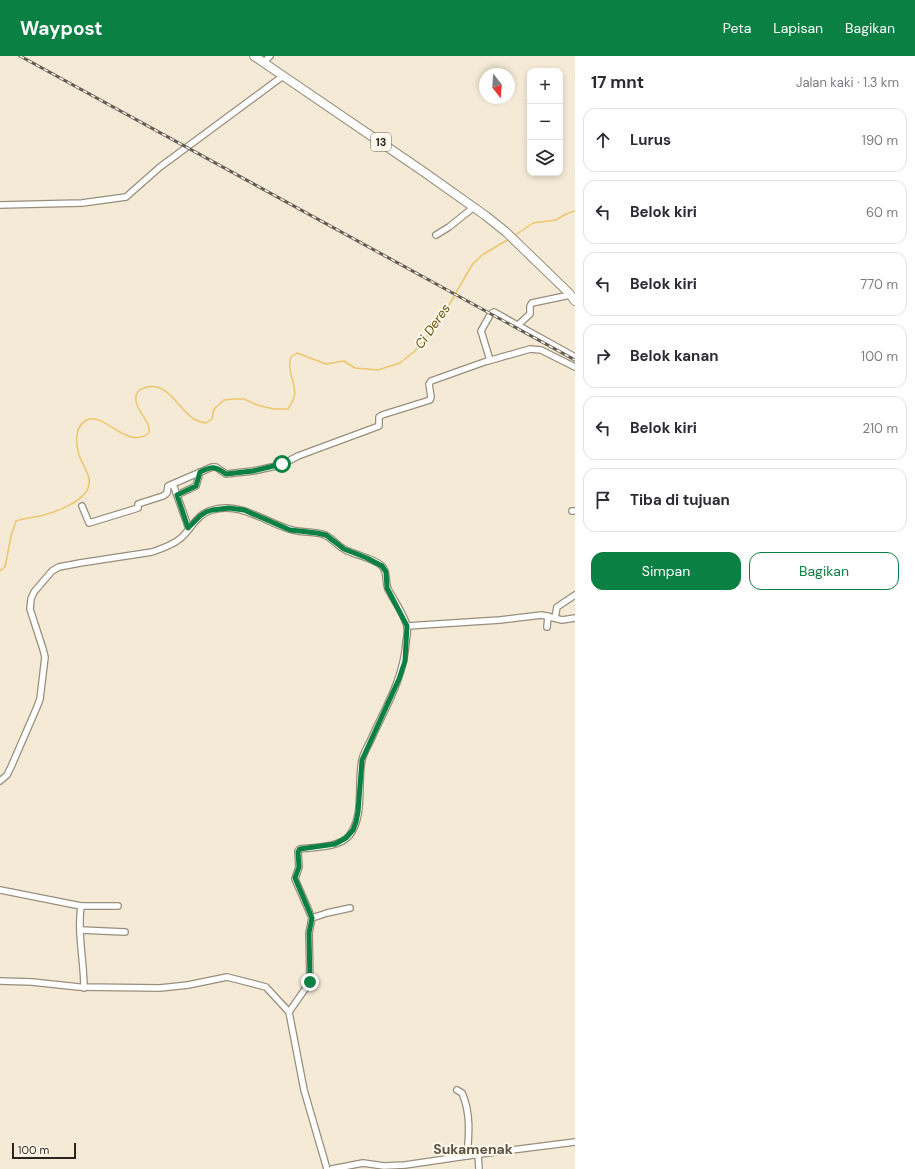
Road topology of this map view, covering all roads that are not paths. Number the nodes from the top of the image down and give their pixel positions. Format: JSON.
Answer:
{"nodes":[{"id":1,"x":254,"y":56,"type":"edge"},
{"id":2,"x":270,"y":56,"type":"edge"},
{"id":3,"x":264,"y":62,"type":"junction"},
{"id":4,"x":283,"y":76,"type":"junction"},
{"id":5,"x":0,"y":205,"type":"edge"},
{"id":6,"x":474,"y":207,"type":"junction"},
{"id":7,"x":436,"y":235,"type":"dead end"},
{"id":8,"x":572,"y":295,"type":"edge"},
{"id":9,"x":518,"y":325,"type":"junction"},
{"id":10,"x":575,"y":357,"type":"edge"},
{"id":11,"x":488,"y":361,"type":"junction"},
{"id":12,"x":575,"y":367,"type":"edge"},
{"id":13,"x":200,"y":472,"type":"junction"},
{"id":14,"x":173,"y":484,"type":"junction"},
{"id":15,"x":177,"y":495,"type":"junction"},
{"id":16,"x":82,"y":506,"type":"dead end"},
{"id":17,"x":188,"y":528,"type":"junction"},
{"id":18,"x":575,"y":595,"type":"edge"},
{"id":19,"x":548,"y":616,"type":"junction"},
{"id":20,"x":554,"y":618,"type":"junction"},
{"id":21,"x":575,"y":618,"type":"edge"},
{"id":22,"x":407,"y":626,"type":"junction"},
{"id":23,"x":547,"y":628,"type":"dead end"},
{"id":24,"x":0,"y":781,"type":"edge"},
{"id":25,"x":0,"y":890,"type":"edge"},
{"id":26,"x":81,"y":906,"type":"junction"},
{"id":27,"x":118,"y":906,"type":"dead end"},
{"id":28,"x":350,"y":908,"type":"dead end"},
{"id":29,"x":312,"y":918,"type":"junction"},
{"id":30,"x":80,"y":930,"type":"junction"},
{"id":31,"x":125,"y":932,"type":"dead end"},
{"id":32,"x":0,"y":981,"type":"edge"},
{"id":33,"x":84,"y":988,"type":"junction"},
{"id":34,"x":289,"y":1012,"type":"junction"},
{"id":35,"x":457,"y":1090,"type":"dead end"},
{"id":36,"x":575,"y":1142,"type":"edge"},
{"id":37,"x":478,"y":1154,"type":"junction"},
{"id":38,"x":467,"y":1156,"type":"junction"},
{"id":39,"x":327,"y":1169,"type":"edge"},
{"id":40,"x":332,"y":1169,"type":"edge"},
{"id":41,"x":479,"y":1169,"type":"edge"}],
"edges":[{"from":1,"to":3,"type":"highway","number":"13"},
{"from":2,"to":3,"type":"street"},
{"from":3,"to":4,"type":"highway","number":"13"},
{"from":4,"to":5,"type":"street"},
{"from":4,"to":6,"type":"highway","number":"13"},
{"from":6,"to":7,"type":"street"},
{"from":6,"to":8,"type":"highway","number":"13"},
{"from":8,"to":9,"type":"street"},
{"from":9,"to":10,"type":"street"},
{"from":9,"to":11,"type":"street"},
{"from":11,"to":12,"type":"street"},
{"from":11,"to":13,"type":"street"},
{"from":13,"to":14,"type":"street"},
{"from":13,"to":15,"type":"street"},
{"from":14,"to":15,"type":"street"},
{"from":14,"to":16,"type":"street"},
{"from":15,"to":17,"type":"street"},
{"from":17,"to":22,"type":"street"},
{"from":17,"to":24,"type":"street"},
{"from":18,"to":20,"type":"street"},
{"from":19,"to":20,"type":"street"},
{"from":19,"to":22,"type":"street"},
{"from":19,"to":23,"type":"street"},
{"from":20,"to":21,"type":"street"},
{"from":22,"to":29,"type":"street"},
{"from":25,"to":26,"type":"street"},
{"from":26,"to":27,"type":"street"},
{"from":26,"to":30,"type":"street"},
{"from":28,"to":29,"type":"street"},
{"from":29,"to":34,"type":"street"},
{"from":30,"to":31,"type":"street"},
{"from":30,"to":33,"type":"street"},
{"from":32,"to":33,"type":"street"},
{"from":33,"to":34,"type":"street"},
{"from":34,"to":39,"type":"street"},
{"from":35,"to":38,"type":"street"},
{"from":36,"to":37,"type":"street"},
{"from":37,"to":38,"type":"street"},
{"from":37,"to":41,"type":"street"},
{"from":38,"to":40,"type":"street"}]}
